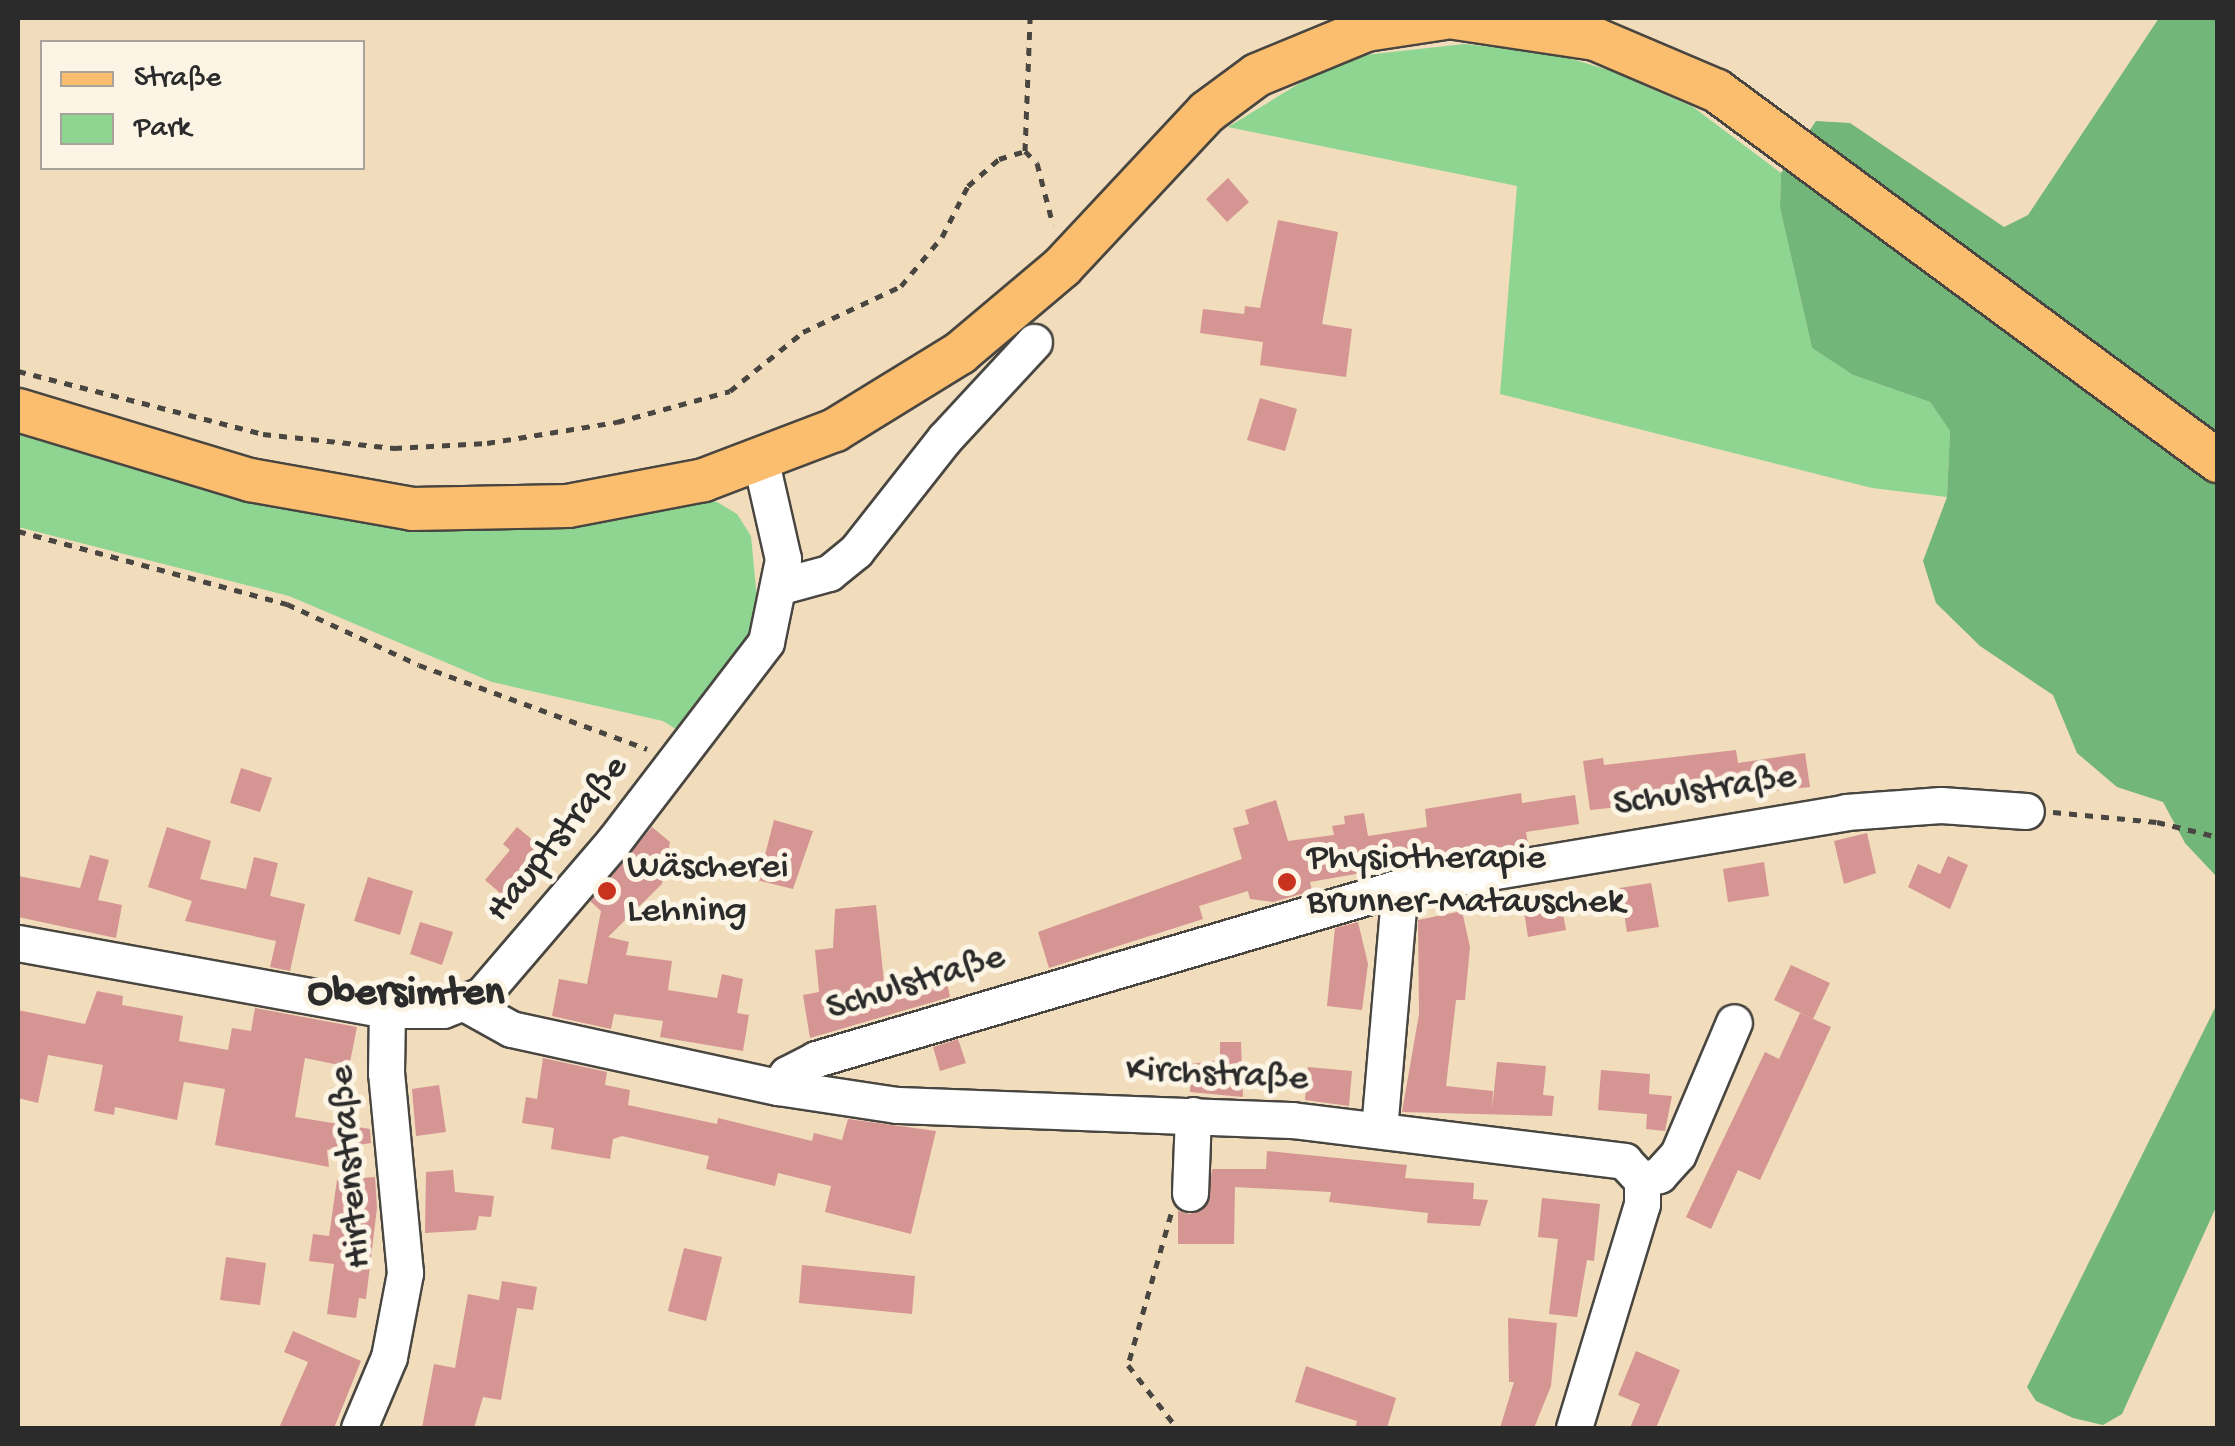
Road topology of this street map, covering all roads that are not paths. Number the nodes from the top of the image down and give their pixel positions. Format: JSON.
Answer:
{"nodes":[{"id":1,"x":1445,"y":18,"type":"edge"},
{"id":2,"x":1455,"y":18,"type":"edge"},
{"id":3,"x":1034,"y":342,"type":"dead end"},
{"id":4,"x":18,"y":410,"type":"edge"},
{"id":5,"x":2218,"y":461,"type":"edge"},
{"id":6,"x":761,"y":462,"type":"junction"},
{"id":7,"x":781,"y":586,"type":"junction"},
{"id":8,"x":2026,"y":810,"type":"road end"},
{"id":9,"x":1400,"y":886,"type":"junction"},
{"id":10,"x":18,"y":943,"type":"edge"},
{"id":11,"x":466,"y":1004,"type":"junction"},
{"id":12,"x":388,"y":1010,"type":"junction"},
{"id":13,"x":1734,"y":1022,"type":"dead end"},
{"id":14,"x":778,"y":1088,"type":"junction"},
{"id":15,"x":1193,"y":1115,"type":"junction"},
{"id":16,"x":1379,"y":1130,"type":"junction"},
{"id":17,"x":1642,"y":1180,"type":"junction"},
{"id":18,"x":1190,"y":1193,"type":"road end"},
{"id":19,"x":358,"y":1428,"type":"edge"},
{"id":20,"x":1574,"y":1428,"type":"edge"}],
"edges":[{"from":1,"to":6,"type":"main road"},
{"from":2,"to":5,"type":"main road"},
{"from":3,"to":7,"type":"street"},
{"from":4,"to":6,"type":"main road"},
{"from":6,"to":7,"type":"street","name":"Hauptstraße"},
{"from":7,"to":11,"type":"street","name":"Hauptstraße"},
{"from":8,"to":9,"type":"street","name":"Schulstraße"},
{"from":9,"to":14,"type":"street","name":"Schulstraße"},
{"from":9,"to":16,"type":"street"},
{"from":10,"to":12,"type":"street"},
{"from":11,"to":12,"type":"street"},
{"from":11,"to":14,"type":"street"},
{"from":12,"to":19,"type":"street","name":"Hirtenstraße"},
{"from":13,"to":17,"type":"street"},
{"from":14,"to":15,"type":"street","name":"Kirchstraße"},
{"from":15,"to":16,"type":"street","name":"Kirchstraße"},
{"from":15,"to":18,"type":"street"},
{"from":16,"to":17,"type":"street","name":"Kirchstraße"},
{"from":17,"to":20,"type":"street"}]}
